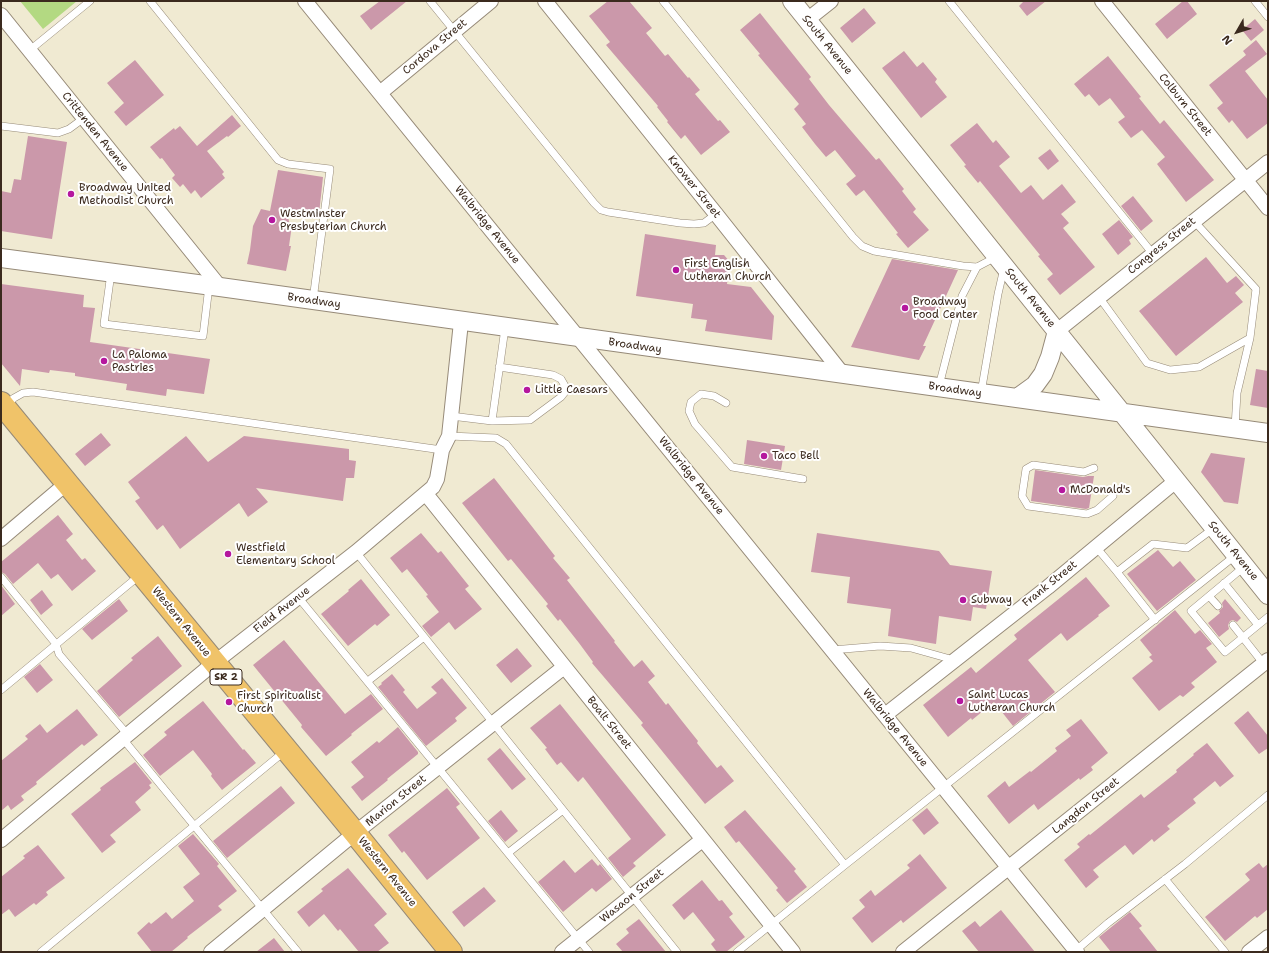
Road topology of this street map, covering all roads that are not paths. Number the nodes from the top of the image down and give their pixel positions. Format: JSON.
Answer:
{"nodes":[{"id":1,"x":90,"y":1,"type":"edge"},
{"id":2,"x":150,"y":1,"type":"edge"},
{"id":3,"x":305,"y":1,"type":"edge"},
{"id":4,"x":430,"y":1,"type":"edge"},
{"id":5,"x":491,"y":1,"type":"edge"},
{"id":6,"x":545,"y":1,"type":"edge"},
{"id":7,"x":663,"y":1,"type":"edge"},
{"id":8,"x":792,"y":1,"type":"edge"},
{"id":9,"x":831,"y":1,"type":"edge"},
{"id":10,"x":949,"y":1,"type":"edge"},
{"id":11,"x":1102,"y":1,"type":"edge"},
{"id":12,"x":1255,"y":1,"type":"edge"},
{"id":13,"x":1,"y":15,"type":"edge"},
{"id":14,"x":1268,"y":17,"type":"edge"},
{"id":15,"x":807,"y":20,"type":"junction"},
{"id":16,"x":454,"y":31,"type":"junction"},
{"id":17,"x":30,"y":50,"type":"junction"},
{"id":18,"x":380,"y":93,"type":"junction"},
{"id":19,"x":84,"y":118,"type":"junction"},
{"id":20,"x":1,"y":126,"type":"edge"},
{"id":21,"x":1268,"y":162,"type":"edge"},
{"id":22,"x":1245,"y":180,"type":"junction"},
{"id":23,"x":1268,"y":208,"type":"edge"},
{"id":24,"x":716,"y":214,"type":"junction"},
{"id":25,"x":1194,"y":221,"type":"junction"},
{"id":26,"x":1153,"y":254,"type":"junction"},
{"id":27,"x":1,"y":258,"type":"edge"},
{"id":28,"x":1001,"y":261,"type":"junction"},
{"id":29,"x":977,"y":267,"type":"junction"},
{"id":30,"x":111,"y":273,"type":"junction"},
{"id":31,"x":214,"y":287,"type":"junction"},
{"id":32,"x":1099,"y":297,"type":"junction"},
{"id":33,"x":313,"y":301,"type":"junction"},
{"id":34,"x":461,"y":322,"type":"junction"},
{"id":35,"x":505,"y":328,"type":"junction"},
{"id":36,"x":1057,"y":331,"type":"junction"},
{"id":37,"x":579,"y":338,"type":"junction"},
{"id":38,"x":1250,"y":338,"type":"junction"},
{"id":39,"x":499,"y":367,"type":"junction"},
{"id":40,"x":842,"y":373,"type":"junction"},
{"id":41,"x":939,"y":388,"type":"junction"},
{"id":42,"x":981,"y":393,"type":"junction"},
{"id":43,"x":1017,"y":398,"type":"junction"},
{"id":44,"x":726,"y":403,"type":"dead end"},
{"id":45,"x":2,"y":405,"type":"edge"},
{"id":46,"x":1122,"y":413,"type":"junction"},
{"id":47,"x":451,"y":416,"type":"junction"},
{"id":48,"x":492,"y":421,"type":"junction"},
{"id":49,"x":1235,"y":428,"type":"junction"},
{"id":50,"x":1268,"y":433,"type":"edge"},
{"id":51,"x":449,"y":436,"type":"junction"},
{"id":52,"x":442,"y":450,"type":"junction"},
{"id":53,"x":1094,"y":468,"type":"dead end"},
{"id":54,"x":803,"y":479,"type":"dead end"},
{"id":55,"x":1177,"y":480,"type":"junction"},
{"id":56,"x":67,"y":483,"type":"junction"},
{"id":57,"x":426,"y":494,"type":"junction"},
{"id":58,"x":1113,"y":496,"type":"dead end"},
{"id":59,"x":1214,"y":527,"type":"junction"},
{"id":60,"x":1,"y":539,"type":"edge"},
{"id":61,"x":1096,"y":547,"type":"junction"},
{"id":62,"x":356,"y":552,"type":"junction"},
{"id":63,"x":1241,"y":561,"type":"junction"},
{"id":64,"x":1117,"y":572,"type":"junction"},
{"id":65,"x":141,"y":573,"type":"junction"},
{"id":66,"x":1,"y":577,"type":"edge"},
{"id":67,"x":1224,"y":583,"type":"junction"},
{"id":68,"x":1268,"y":595,"type":"edge"},
{"id":69,"x":1209,"y":596,"type":"junction"},
{"id":70,"x":298,"y":597,"type":"junction"},
{"id":71,"x":1218,"y":606,"type":"dead end"},
{"id":72,"x":1268,"y":617,"type":"edge"},
{"id":73,"x":1155,"y":620,"type":"junction"},
{"id":74,"x":1258,"y":625,"type":"junction"},
{"id":75,"x":1233,"y":626,"type":"dead end"},
{"id":76,"x":424,"y":637,"type":"junction"},
{"id":77,"x":1243,"y":638,"type":"junction"},
{"id":78,"x":56,"y":644,"type":"junction"},
{"id":79,"x":832,"y":650,"type":"junction"},
{"id":80,"x":954,"y":660,"type":"junction"},
{"id":81,"x":1266,"y":662,"type":"edge"},
{"id":82,"x":214,"y":663,"type":"junction"},
{"id":83,"x":564,"y":667,"type":"junction"},
{"id":84,"x":368,"y":682,"type":"junction"},
{"id":85,"x":1,"y":690,"type":"edge"},
{"id":86,"x":885,"y":715,"type":"junction"},
{"id":87,"x":493,"y":723,"type":"junction"},
{"id":88,"x":126,"y":737,"type":"junction"},
{"id":89,"x":286,"y":750,"type":"junction"},
{"id":90,"x":438,"y":767,"type":"junction"},
{"id":91,"x":944,"y":788,"type":"junction"},
{"id":92,"x":1268,"y":795,"type":"edge"},
{"id":93,"x":563,"y":810,"type":"junction"},
{"id":94,"x":194,"y":826,"type":"junction"},
{"id":95,"x":355,"y":833,"type":"junction"},
{"id":96,"x":1,"y":840,"type":"edge"},
{"id":97,"x":702,"y":840,"type":"junction"},
{"id":98,"x":508,"y":854,"type":"junction"},
{"id":99,"x":845,"y":865,"type":"junction"},
{"id":100,"x":1009,"y":867,"type":"junction"},
{"id":101,"x":1165,"y":879,"type":"junction"},
{"id":102,"x":632,"y":896,"type":"junction"},
{"id":103,"x":263,"y":909,"type":"junction"},
{"id":104,"x":771,"y":925,"type":"junction"},
{"id":105,"x":1268,"y":937,"type":"edge"},
{"id":106,"x":578,"y":939,"type":"junction"},
{"id":107,"x":41,"y":952,"type":"edge"},
{"id":108,"x":211,"y":952,"type":"edge"},
{"id":109,"x":298,"y":952,"type":"edge"},
{"id":110,"x":451,"y":952,"type":"edge"},
{"id":111,"x":562,"y":952,"type":"edge"},
{"id":112,"x":589,"y":952,"type":"edge"},
{"id":113,"x":677,"y":952,"type":"edge"},
{"id":114,"x":737,"y":952,"type":"edge"},
{"id":115,"x":793,"y":952,"type":"edge"},
{"id":116,"x":904,"y":952,"type":"edge"},
{"id":117,"x":1075,"y":952,"type":"edge"},
{"id":118,"x":1225,"y":952,"type":"edge"},
{"id":119,"x":1249,"y":952,"type":"edge"}],
"edges":[{"from":1,"to":17,"type":"lane"},
{"from":2,"to":33,"type":"lane"},
{"from":3,"to":18,"type":"street","name":"Walbridge Avenue"},
{"from":4,"to":16,"type":"lane"},
{"from":5,"to":16,"type":"street","name":"Cordova Street"},
{"from":6,"to":24,"type":"street","name":"Knower Street"},
{"from":7,"to":29,"type":"lane"},
{"from":8,"to":15,"type":"street","name":"South Avenue"},
{"from":9,"to":15,"type":"street"},
{"from":10,"to":26,"type":"lane"},
{"from":11,"to":22,"type":"street","name":"Colburn Street"},
{"from":12,"to":14,"type":"lane"},
{"from":13,"to":17,"type":"street","name":"Crittenden Avenue"},
{"from":15,"to":28,"type":"street","name":"South Avenue"},
{"from":16,"to":18,"type":"street","name":"Cordova Street"},
{"from":16,"to":24,"type":"lane"},
{"from":17,"to":19,"type":"street","name":"Crittenden Avenue"},
{"from":18,"to":37,"type":"street","name":"Walbridge Avenue"},
{"from":19,"to":20,"type":"lane"},
{"from":19,"to":31,"type":"street","name":"Crittenden Avenue"},
{"from":21,"to":22,"type":"street","name":"Congress Street"},
{"from":22,"to":23,"type":"street","name":"Colburn Street"},
{"from":22,"to":25,"type":"street","name":"Congress Street"},
{"from":24,"to":40,"type":"street","name":"Knower Street"},
{"from":25,"to":26,"type":"street","name":"Congress Street"},
{"from":25,"to":38,"type":"lane"},
{"from":26,"to":32,"type":"street","name":"Congress Street"},
{"from":27,"to":30,"type":"street","name":"Broadway"},
{"from":28,"to":29,"type":"lane"},
{"from":28,"to":36,"type":"street","name":"South Avenue"},
{"from":28,"to":42,"type":"lane"},
{"from":29,"to":41,"type":"lane"},
{"from":30,"to":31,"type":"street","name":"Broadway"},
{"from":30,"to":31,"type":"lane"},
{"from":31,"to":33,"type":"street","name":"Broadway"},
{"from":32,"to":36,"type":"street","name":"Congress Street"},
{"from":32,"to":38,"type":"lane"},
{"from":33,"to":34,"type":"street","name":"Broadway"},
{"from":34,"to":35,"type":"street","name":"Broadway"},
{"from":34,"to":47,"type":"street","name":"Field Avenue"},
{"from":35,"to":37,"type":"street","name":"Broadway"},
{"from":35,"to":39,"type":"lane"},
{"from":36,"to":43,"type":"street"},
{"from":36,"to":46,"type":"street","name":"South Avenue"},
{"from":37,"to":40,"type":"street","name":"Broadway"},
{"from":37,"to":79,"type":"street","name":"Walbridge Avenue"},
{"from":38,"to":49,"type":"lane"},
{"from":39,"to":48,"type":"lane"},
{"from":39,"to":48,"type":"lane"},
{"from":40,"to":41,"type":"street","name":"Broadway"},
{"from":41,"to":42,"type":"street","name":"Broadway"},
{"from":42,"to":43,"type":"street","name":"Broadway"},
{"from":43,"to":46,"type":"street","name":"Broadway"},
{"from":44,"to":54,"type":"lane"},
{"from":45,"to":52,"type":"lane"},
{"from":45,"to":56,"type":"main road","name":"Western Avenue","number":"SR 2"},
{"from":46,"to":49,"type":"street","name":"Broadway"},
{"from":46,"to":55,"type":"street","name":"South Avenue"},
{"from":47,"to":48,"type":"lane"},
{"from":47,"to":51,"type":"street","name":"Field Avenue"},
{"from":49,"to":50,"type":"street","name":"Broadway"},
{"from":51,"to":52,"type":"street","name":"Field Avenue"},
{"from":51,"to":99,"type":"lane"},
{"from":52,"to":57,"type":"street","name":"Field Avenue"},
{"from":53,"to":58,"type":"lane"},
{"from":55,"to":59,"type":"street","name":"South Avenue"},
{"from":55,"to":61,"type":"street","name":"Frank Street"},
{"from":56,"to":60,"type":"street"},
{"from":56,"to":65,"type":"main road","name":"Western Avenue","number":"SR 2"},
{"from":57,"to":62,"type":"street","name":"Field Avenue"},
{"from":57,"to":83,"type":"street","name":"Boalt Street"},
{"from":59,"to":63,"type":"street","name":"South Avenue"},
{"from":59,"to":64,"type":"lane"},
{"from":61,"to":64,"type":"lane"},
{"from":61,"to":80,"type":"street","name":"Frank Street"},
{"from":62,"to":70,"type":"street","name":"Field Avenue"},
{"from":62,"to":76,"type":"lane"},
{"from":63,"to":67,"type":"lane"},
{"from":63,"to":68,"type":"street","name":"South Avenue"},
{"from":63,"to":73,"type":"lane"},
{"from":64,"to":73,"type":"lane"},
{"from":65,"to":78,"type":"lane"},
{"from":65,"to":82,"type":"main road","name":"Western Avenue","number":"SR 2"},
{"from":66,"to":78,"type":"lane"},
{"from":67,"to":69,"type":"lane"},
{"from":67,"to":74,"type":"lane"},
{"from":69,"to":71,"type":"lane"},
{"from":69,"to":77,"type":"lane"},
{"from":70,"to":82,"type":"street","name":"Field Avenue"},
{"from":70,"to":84,"type":"lane"},
{"from":72,"to":74,"type":"lane"},
{"from":73,"to":91,"type":"lane"},
{"from":74,"to":77,"type":"lane"},
{"from":75,"to":77,"type":"lane"},
{"from":76,"to":84,"type":"lane"},
{"from":76,"to":87,"type":"lane"},
{"from":77,"to":81,"type":"lane"},
{"from":78,"to":85,"type":"lane"},
{"from":78,"to":88,"type":"lane"},
{"from":79,"to":80,"type":"lane"},
{"from":79,"to":86,"type":"street","name":"Walbridge Avenue"},
{"from":80,"to":86,"type":"street","name":"Frank Street"},
{"from":81,"to":100,"type":"street","name":"Langdon Street"},
{"from":82,"to":88,"type":"street","name":"Field Avenue"},
{"from":82,"to":89,"type":"main road","name":"Western Avenue","number":"SR 2"},
{"from":83,"to":87,"type":"street","name":"Marion Street"},
{"from":83,"to":97,"type":"street","name":"Boalt Street"},
{"from":84,"to":90,"type":"lane"},
{"from":86,"to":91,"type":"street","name":"Walbridge Avenue"},
{"from":87,"to":90,"type":"street","name":"Marion Street"},
{"from":87,"to":93,"type":"lane"},
{"from":88,"to":94,"type":"lane"},
{"from":88,"to":96,"type":"street","name":"Field Avenue"},
{"from":89,"to":94,"type":"lane"},
{"from":89,"to":95,"type":"main road","name":"Western Avenue","number":"SR 2"},
{"from":90,"to":95,"type":"street","name":"Marion Street"},
{"from":90,"to":98,"type":"lane"},
{"from":91,"to":99,"type":"lane"},
{"from":91,"to":100,"type":"street","name":"Walbridge Avenue"},
{"from":92,"to":101,"type":"lane"},
{"from":93,"to":98,"type":"lane"},
{"from":93,"to":102,"type":"lane"},
{"from":94,"to":103,"type":"lane"},
{"from":94,"to":107,"type":"lane"},
{"from":95,"to":103,"type":"street","name":"Marion Street"},
{"from":95,"to":110,"type":"main road","name":"Western Avenue","number":"SR 2"},
{"from":97,"to":102,"type":"street","name":"Wasaon Street"},
{"from":97,"to":104,"type":"street","name":"Boalt Street"},
{"from":98,"to":106,"type":"lane"},
{"from":99,"to":104,"type":"lane"},
{"from":100,"to":116,"type":"street","name":"Langdon Street"},
{"from":100,"to":117,"type":"street","name":"Walbridge Avenue"},
{"from":101,"to":117,"type":"lane"},
{"from":101,"to":118,"type":"lane"},
{"from":102,"to":106,"type":"street","name":"Wasaon Street"},
{"from":102,"to":113,"type":"lane"},
{"from":103,"to":108,"type":"street","name":"Marion Street"},
{"from":103,"to":109,"type":"lane"},
{"from":104,"to":114,"type":"lane"},
{"from":104,"to":115,"type":"street","name":"Boalt Street"},
{"from":105,"to":119,"type":"street"},
{"from":106,"to":111,"type":"street","name":"Wasaon Street"},
{"from":106,"to":112,"type":"lane"}]}
